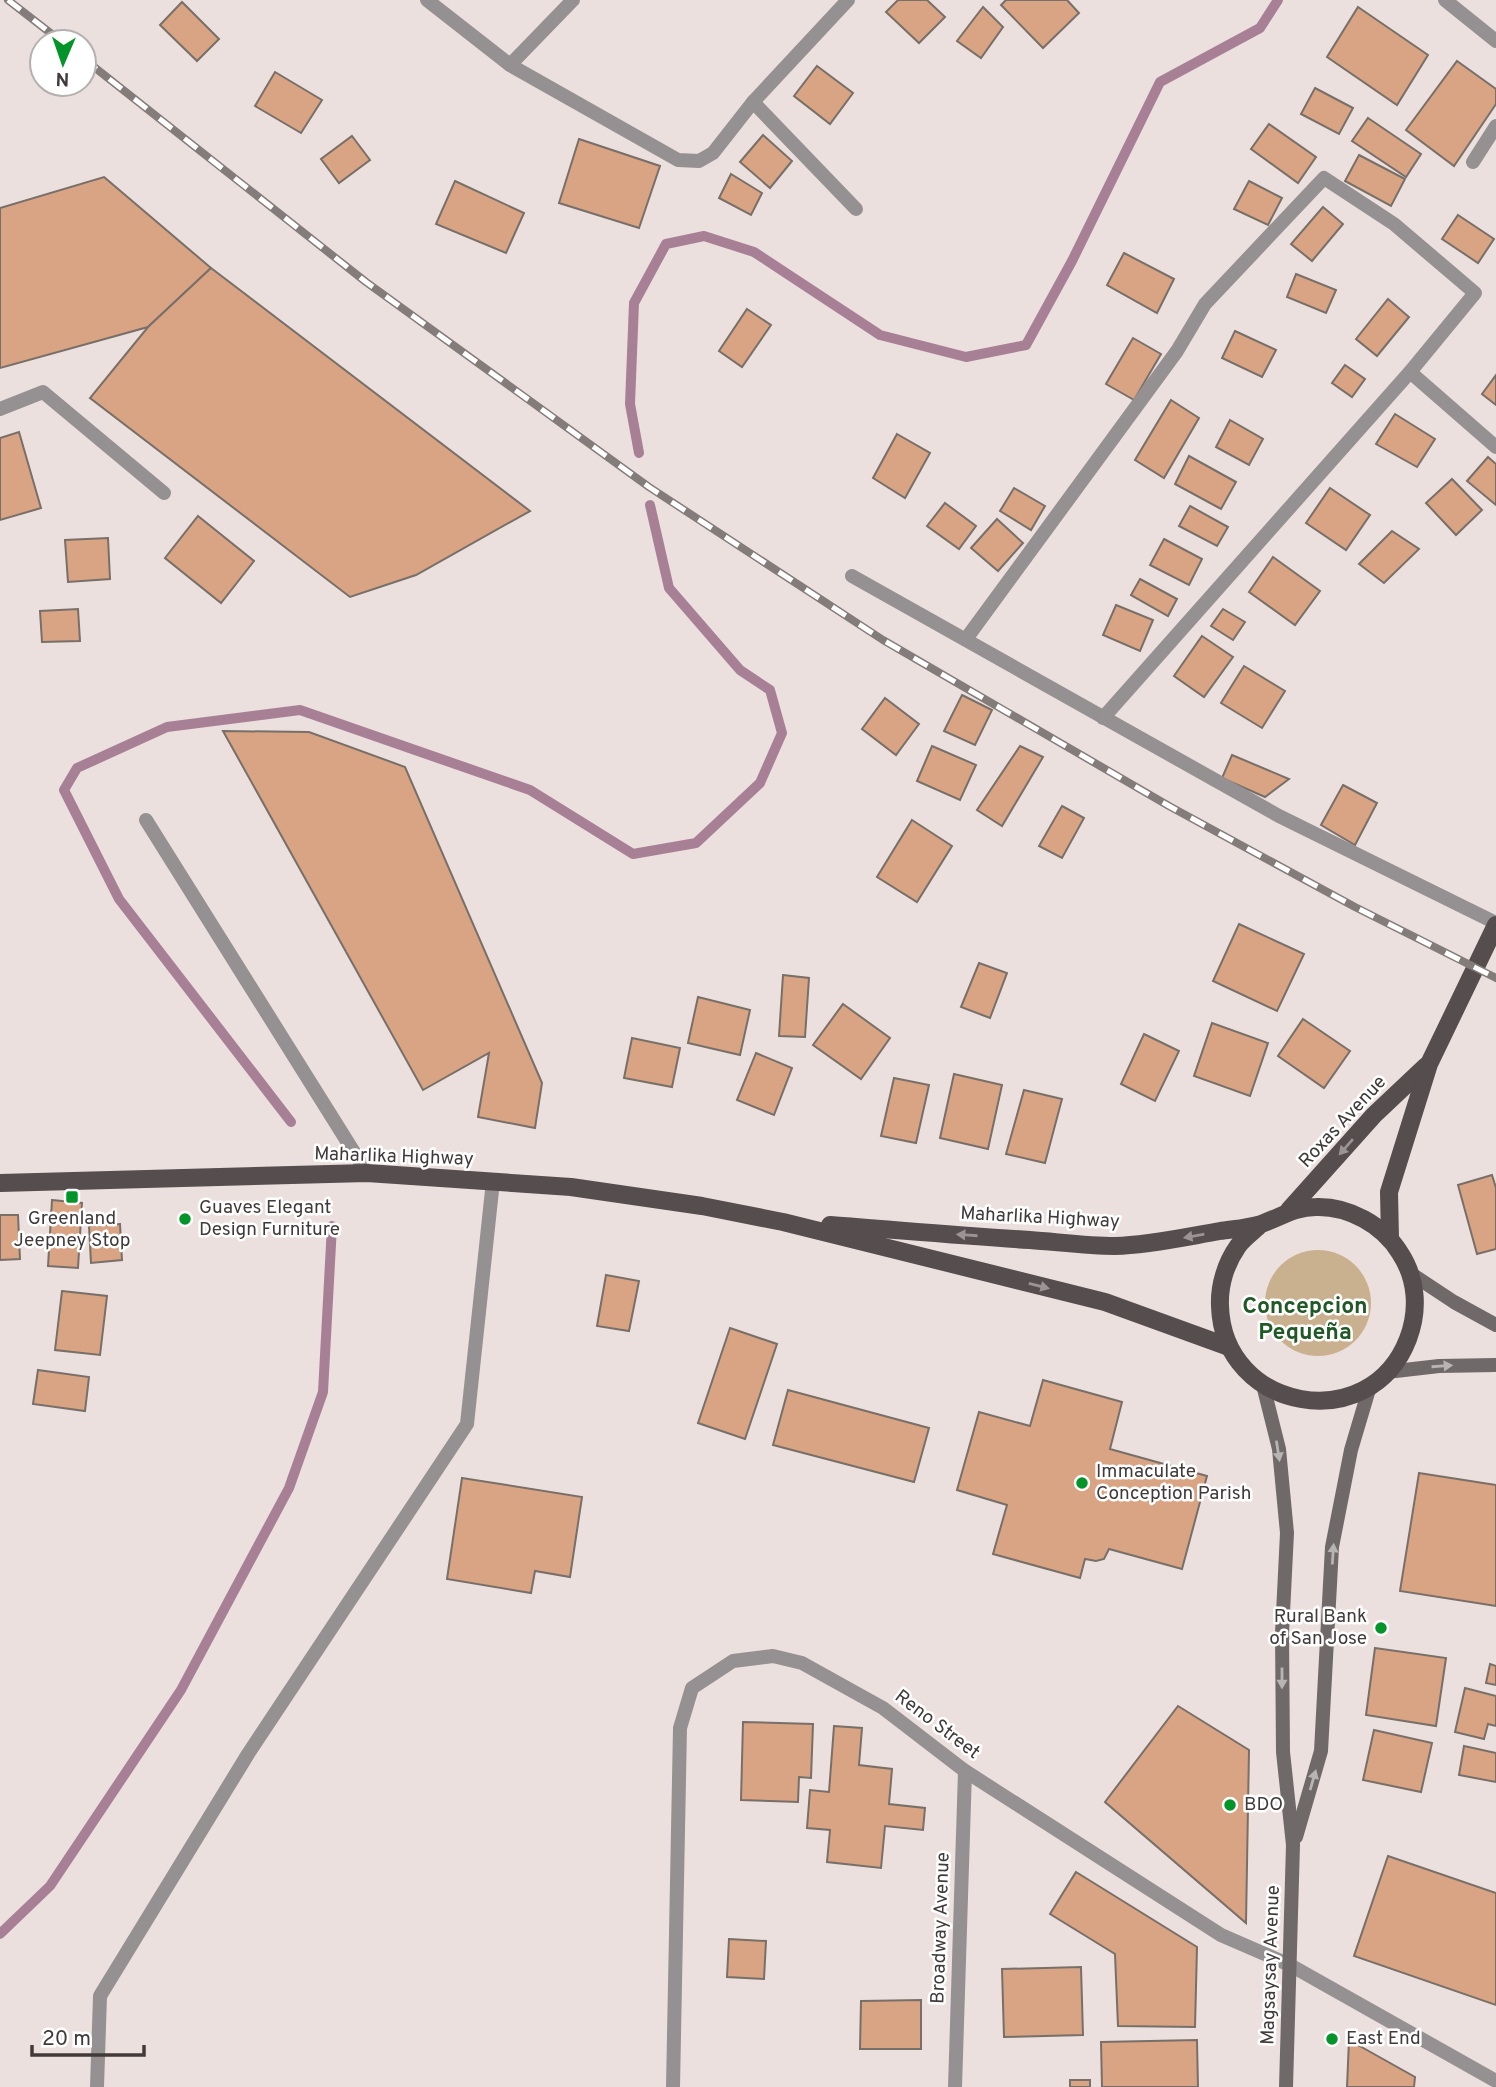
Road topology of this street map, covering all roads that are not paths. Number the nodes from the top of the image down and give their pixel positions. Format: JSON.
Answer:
{"nodes":[{"id":1,"x":427,"y":0,"type":"edge"},
{"id":2,"x":573,"y":0,"type":"edge"},
{"id":3,"x":848,"y":0,"type":"edge"},
{"id":4,"x":1445,"y":0,"type":"edge"},
{"id":5,"x":1496,"y":41,"type":"edge"},
{"id":6,"x":510,"y":65,"type":"junction"},
{"id":7,"x":754,"y":102,"type":"junction"},
{"id":8,"x":1496,"y":126,"type":"edge"},
{"id":9,"x":1473,"y":162,"type":"dead end"},
{"id":10,"x":856,"y":209,"type":"dead end"},
{"id":11,"x":1410,"y":372,"type":"junction"},
{"id":12,"x":0,"y":409,"type":"edge"},
{"id":13,"x":1496,"y":447,"type":"edge"},
{"id":14,"x":164,"y":494,"type":"dead end"},
{"id":15,"x":852,"y":576,"type":"dead end"},
{"id":16,"x":966,"y":639,"type":"junction"},
{"id":17,"x":1103,"y":718,"type":"junction"},
{"id":18,"x":146,"y":820,"type":"dead end"},
{"id":19,"x":1496,"y":924,"type":"edge"},
{"id":20,"x":1429,"y":1064,"type":"junction"},
{"id":21,"x":367,"y":1173,"type":"junction"},
{"id":22,"x":493,"y":1181,"type":"junction"},
{"id":23,"x":0,"y":1183,"type":"edge"},
{"id":24,"x":1289,"y":1210,"type":"junction"},
{"id":25,"x":783,"y":1222,"type":"junction"},
{"id":26,"x":1261,"y":1224,"type":"junction"},
{"id":27,"x":1390,"y":1238,"type":"junction"},
{"id":28,"x":1410,"y":1273,"type":"junction"},
{"id":29,"x":1496,"y":1325,"type":"edge"},
{"id":30,"x":1229,"y":1348,"type":"junction"},
{"id":31,"x":1496,"y":1365,"type":"edge"},
{"id":32,"x":1387,"y":1372,"type":"junction"},
{"id":33,"x":1263,"y":1385,"type":"junction"},
{"id":34,"x":1370,"y":1386,"type":"junction"},
{"id":35,"x":965,"y":1771,"type":"junction"},
{"id":36,"x":1293,"y":1845,"type":"junction"},
{"id":37,"x":1290,"y":1965,"type":"junction"},
{"id":38,"x":1496,"y":2081,"type":"edge"},
{"id":39,"x":97,"y":2087,"type":"edge"},
{"id":40,"x":673,"y":2087,"type":"edge"},
{"id":41,"x":955,"y":2087,"type":"edge"},
{"id":42,"x":1286,"y":2087,"type":"edge"}],
"edges":[{"from":1,"to":6,"type":"street"},
{"from":2,"to":6,"type":"street"},
{"from":3,"to":7,"type":"street"},
{"from":4,"to":5,"type":"street"},
{"from":6,"to":7,"type":"street"},
{"from":7,"to":10,"type":"street"},
{"from":8,"to":9,"type":"street"},
{"from":11,"to":13,"type":"street"},
{"from":11,"to":16,"type":"street"},
{"from":11,"to":17,"type":"street"},
{"from":12,"to":14,"type":"street"},
{"from":15,"to":16,"type":"street"},
{"from":16,"to":17,"type":"street"},
{"from":17,"to":19,"type":"street"},
{"from":18,"to":21,"type":"street"},
{"from":19,"to":20,"type":"main road","name":"Roxas Avenue"},
{"from":20,"to":24,"type":"main road","name":"Roxas Avenue","one_way":true},
{"from":20,"to":27,"type":"main road","name":"Roxas Avenue"},
{"from":21,"to":22,"type":"main road","name":"Maharlika Highway"},
{"from":21,"to":23,"type":"main road","name":"Maharlika Highway"},
{"from":22,"to":25,"type":"main road","name":"Maharlika Highway"},
{"from":22,"to":39,"type":"street"},
{"from":24,"to":26,"type":"main road","name":"Maharlika Highway"},
{"from":24,"to":27,"type":"main road"},
{"from":26,"to":25,"type":"main road","name":"Maharlika Highway","one_way":true},
{"from":25,"to":30,"type":"main road","name":"Maharlika Highway","one_way":true},
{"from":26,"to":30,"type":"main road"},
{"from":27,"to":28,"type":"main road"},
{"from":28,"to":29,"type":"main road"},
{"from":28,"to":32,"type":"main road"},
{"from":30,"to":33,"type":"main road"},
{"from":32,"to":31,"type":"main road","one_way":true},
{"from":32,"to":34,"type":"main road"},
{"from":33,"to":34,"type":"main road"},
{"from":33,"to":36,"type":"main road","name":"Magsaysay Avenue","one_way":true},
{"from":36,"to":34,"type":"main road","name":"Magsaysay Avenue","one_way":true},
{"from":35,"to":37,"type":"street","name":"Reno Street"},
{"from":35,"to":40,"type":"street","name":"Reno Street"},
{"from":35,"to":41,"type":"street","name":"Broadway Avenue"},
{"from":36,"to":37,"type":"main road","name":"Magsaysay Avenue"},
{"from":37,"to":38,"type":"street","name":"Reno Street"},
{"from":37,"to":42,"type":"main road","name":"Magsaysay Avenue"}]}
